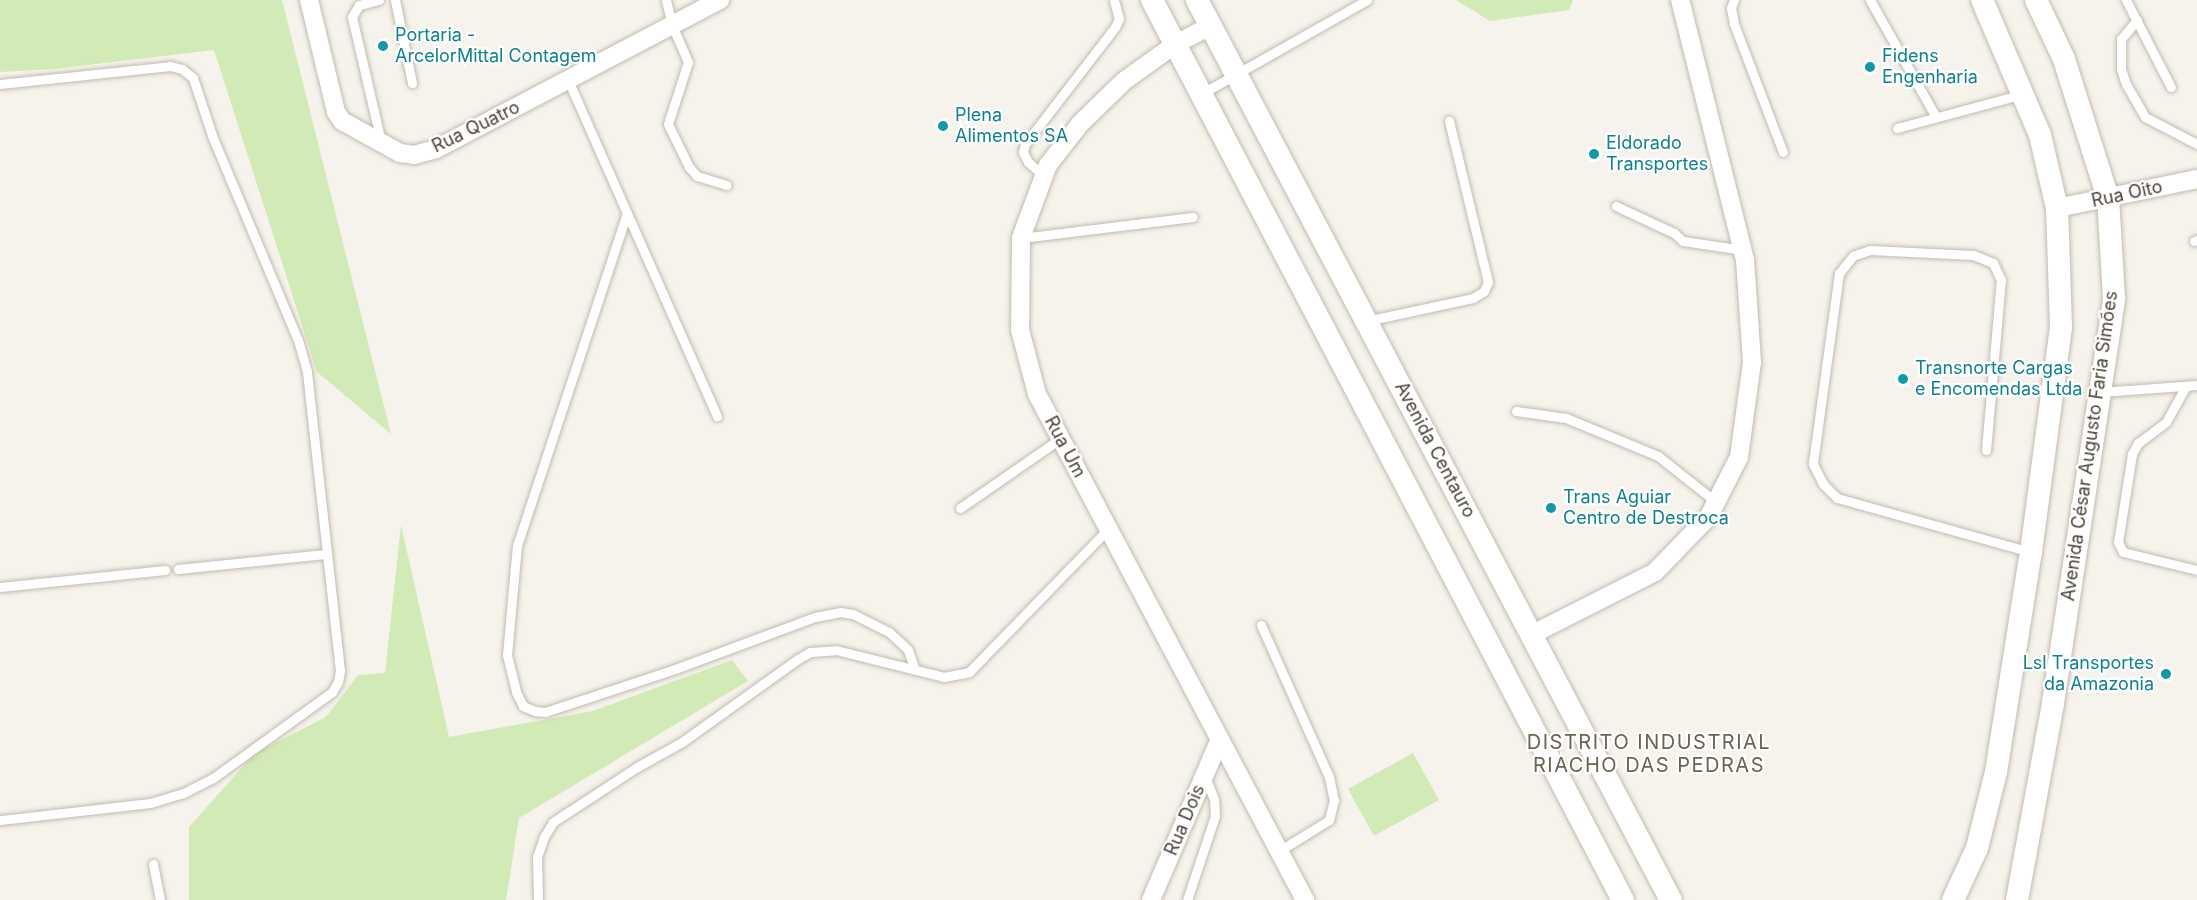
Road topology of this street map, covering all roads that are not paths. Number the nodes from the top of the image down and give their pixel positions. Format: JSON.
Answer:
{"nodes":[{"id":1,"x":309,"y":0,"type":"edge"},
{"id":2,"x":380,"y":0,"type":"edge"},
{"id":3,"x":394,"y":0,"type":"edge"},
{"id":4,"x":666,"y":0,"type":"edge"},
{"id":5,"x":720,"y":0,"type":"edge"},
{"id":6,"x":1114,"y":0,"type":"edge"},
{"id":7,"x":1152,"y":0,"type":"edge"},
{"id":8,"x":1197,"y":0,"type":"edge"},
{"id":9,"x":1366,"y":0,"type":"edge"},
{"id":10,"x":1680,"y":0,"type":"edge"},
{"id":11,"x":1734,"y":0,"type":"edge"},
{"id":12,"x":1870,"y":0,"type":"edge"},
{"id":13,"x":1982,"y":0,"type":"edge"},
{"id":14,"x":2036,"y":0,"type":"edge"},
{"id":15,"x":2126,"y":0,"type":"edge"},
{"id":16,"x":2137,"y":21,"type":"junction"},
{"id":17,"x":672,"y":25,"type":"junction"},
{"id":18,"x":1210,"y":26,"type":"junction"},
{"id":19,"x":1174,"y":45,"type":"junction"},
{"id":20,"x":1235,"y":74,"type":"junction"},
{"id":21,"x":568,"y":80,"type":"junction"},
{"id":22,"x":412,"y":83,"type":"dead end"},
{"id":23,"x":0,"y":84,"type":"edge"},
{"id":24,"x":2171,"y":87,"type":"dead end"},
{"id":25,"x":1201,"y":94,"type":"junction"},
{"id":26,"x":2023,"y":94,"type":"junction"},
{"id":27,"x":1936,"y":117,"type":"junction"},
{"id":28,"x":1449,"y":121,"type":"dead end"},
{"id":29,"x":1897,"y":128,"type":"dead end"},
{"id":30,"x":381,"y":142,"type":"junction"},
{"id":31,"x":2197,"y":144,"type":"edge"},
{"id":32,"x":1783,"y":152,"type":"dead end"},
{"id":33,"x":1044,"y":176,"type":"junction"},
{"id":34,"x":2197,"y":179,"type":"edge"},
{"id":35,"x":727,"y":185,"type":"dead end"},
{"id":36,"x":2108,"y":198,"type":"junction"},
{"id":37,"x":1616,"y":206,"type":"dead end"},
{"id":38,"x":2057,"y":208,"type":"junction"},
{"id":39,"x":627,"y":213,"type":"junction"},
{"id":40,"x":1194,"y":217,"type":"dead end"},
{"id":41,"x":1021,"y":238,"type":"junction"},
{"id":42,"x":1743,"y":249,"type":"junction"},
{"id":43,"x":1366,"y":321,"type":"junction"},
{"id":44,"x":2197,"y":385,"type":"edge"},
{"id":45,"x":2186,"y":386,"type":"junction"},
{"id":46,"x":2100,"y":392,"type":"junction"},
{"id":47,"x":1516,"y":411,"type":"dead end"},
{"id":48,"x":717,"y":416,"type":"dead end"},
{"id":49,"x":1060,"y":438,"type":"junction"},
{"id":50,"x":1986,"y":450,"type":"dead end"},
{"id":51,"x":1716,"y":502,"type":"junction"},
{"id":52,"x":960,"y":508,"type":"dead end"},
{"id":53,"x":1108,"y":529,"type":"junction"},
{"id":54,"x":2031,"y":552,"type":"junction"},
{"id":55,"x":326,"y":554,"type":"junction"},
{"id":56,"x":178,"y":569,"type":"dead end"},
{"id":57,"x":165,"y":570,"type":"dead end"},
{"id":58,"x":2197,"y":570,"type":"edge"},
{"id":59,"x":0,"y":587,"type":"edge"},
{"id":60,"x":1261,"y":624,"type":"dead end"},
{"id":61,"x":1533,"y":634,"type":"junction"},
{"id":62,"x":914,"y":667,"type":"junction"},
{"id":63,"x":1220,"y":739,"type":"junction"},
{"id":64,"x":1204,"y":775,"type":"junction"},
{"id":65,"x":0,"y":820,"type":"edge"},
{"id":66,"x":1279,"y":851,"type":"junction"},
{"id":67,"x":153,"y":864,"type":"dead end"},
{"id":68,"x":160,"y":900,"type":"edge"},
{"id":69,"x":538,"y":900,"type":"edge"},
{"id":70,"x":1150,"y":900,"type":"edge"},
{"id":71,"x":1187,"y":900,"type":"edge"},
{"id":72,"x":1305,"y":900,"type":"edge"},
{"id":73,"x":1623,"y":900,"type":"edge"},
{"id":74,"x":1671,"y":900,"type":"edge"},
{"id":75,"x":1953,"y":900,"type":"edge"},
{"id":76,"x":2018,"y":900,"type":"edge"}],
"edges":[{"from":1,"to":30,"type":"street","name":"Rua Quatro"},
{"from":2,"to":30,"type":"lane"},
{"from":3,"to":22,"type":"lane"},
{"from":4,"to":17,"type":"lane"},
{"from":5,"to":17,"type":"street","name":"Rua Quatro"},
{"from":6,"to":33,"type":"lane"},
{"from":7,"to":19,"type":"street"},
{"from":8,"to":18,"type":"street","name":"Avenida Centauro"},
{"from":9,"to":20,"type":"lane"},
{"from":10,"to":42,"type":"street"},
{"from":11,"to":32,"type":"lane"},
{"from":12,"to":27,"type":"lane"},
{"from":13,"to":26,"type":"street"},
{"from":14,"to":36,"type":"street","name":"Avenida César Augusto Faria Simões"},
{"from":15,"to":16,"type":"lane"},
{"from":16,"to":24,"type":"lane"},
{"from":16,"to":31,"type":"lane"},
{"from":17,"to":21,"type":"street","name":"Rua Quatro"},
{"from":17,"to":35,"type":"lane"},
{"from":18,"to":19,"type":"street","name":"Rua Um"},
{"from":18,"to":20,"type":"street","name":"Avenida Centauro"},
{"from":19,"to":25,"type":"street"},
{"from":19,"to":33,"type":"street","name":"Rua Um"},
{"from":20,"to":25,"type":"lane"},
{"from":20,"to":43,"type":"street","name":"Avenida Centauro"},
{"from":21,"to":30,"type":"street","name":"Rua Quatro"},
{"from":21,"to":39,"type":"lane"},
{"from":23,"to":55,"type":"lane"},
{"from":25,"to":73,"type":"street"},
{"from":26,"to":27,"type":"lane"},
{"from":26,"to":38,"type":"street"},
{"from":27,"to":29,"type":"lane"},
{"from":28,"to":43,"type":"lane"},
{"from":33,"to":41,"type":"street","name":"Rua Um"},
{"from":34,"to":36,"type":"street","name":"Rua Oito"},
{"from":36,"to":38,"type":"street","name":"Rua Oito"},
{"from":36,"to":46,"type":"street","name":"Avenida César Augusto Faria Simões"},
{"from":37,"to":42,"type":"lane"},
{"from":38,"to":54,"type":"street"},
{"from":39,"to":48,"type":"lane"},
{"from":39,"to":62,"type":"lane"},
{"from":40,"to":41,"type":"lane"},
{"from":41,"to":49,"type":"street","name":"Rua Um"},
{"from":42,"to":51,"type":"street"},
{"from":43,"to":61,"type":"street","name":"Avenida Centauro"},
{"from":44,"to":45,"type":"lane"},
{"from":45,"to":46,"type":"lane"},
{"from":45,"to":58,"type":"lane"},
{"from":46,"to":76,"type":"street","name":"Avenida César Augusto Faria Simões"},
{"from":47,"to":51,"type":"lane"},
{"from":49,"to":52,"type":"lane"},
{"from":49,"to":53,"type":"street","name":"Rua Um"},
{"from":50,"to":54,"type":"lane"},
{"from":51,"to":61,"type":"street"},
{"from":53,"to":62,"type":"lane"},
{"from":53,"to":63,"type":"street","name":"Rua Um"},
{"from":54,"to":75,"type":"street"},
{"from":55,"to":56,"type":"lane"},
{"from":55,"to":65,"type":"lane"},
{"from":57,"to":59,"type":"lane"},
{"from":60,"to":66,"type":"lane"},
{"from":61,"to":74,"type":"street","name":"Avenida Centauro"},
{"from":62,"to":69,"type":"lane"},
{"from":63,"to":64,"type":"street","name":"Rua Dois"},
{"from":63,"to":66,"type":"street","name":"Rua Um"},
{"from":64,"to":70,"type":"street","name":"Rua Dois"},
{"from":64,"to":71,"type":"lane"},
{"from":66,"to":72,"type":"street","name":"Rua Um"},
{"from":67,"to":68,"type":"lane"}]}
